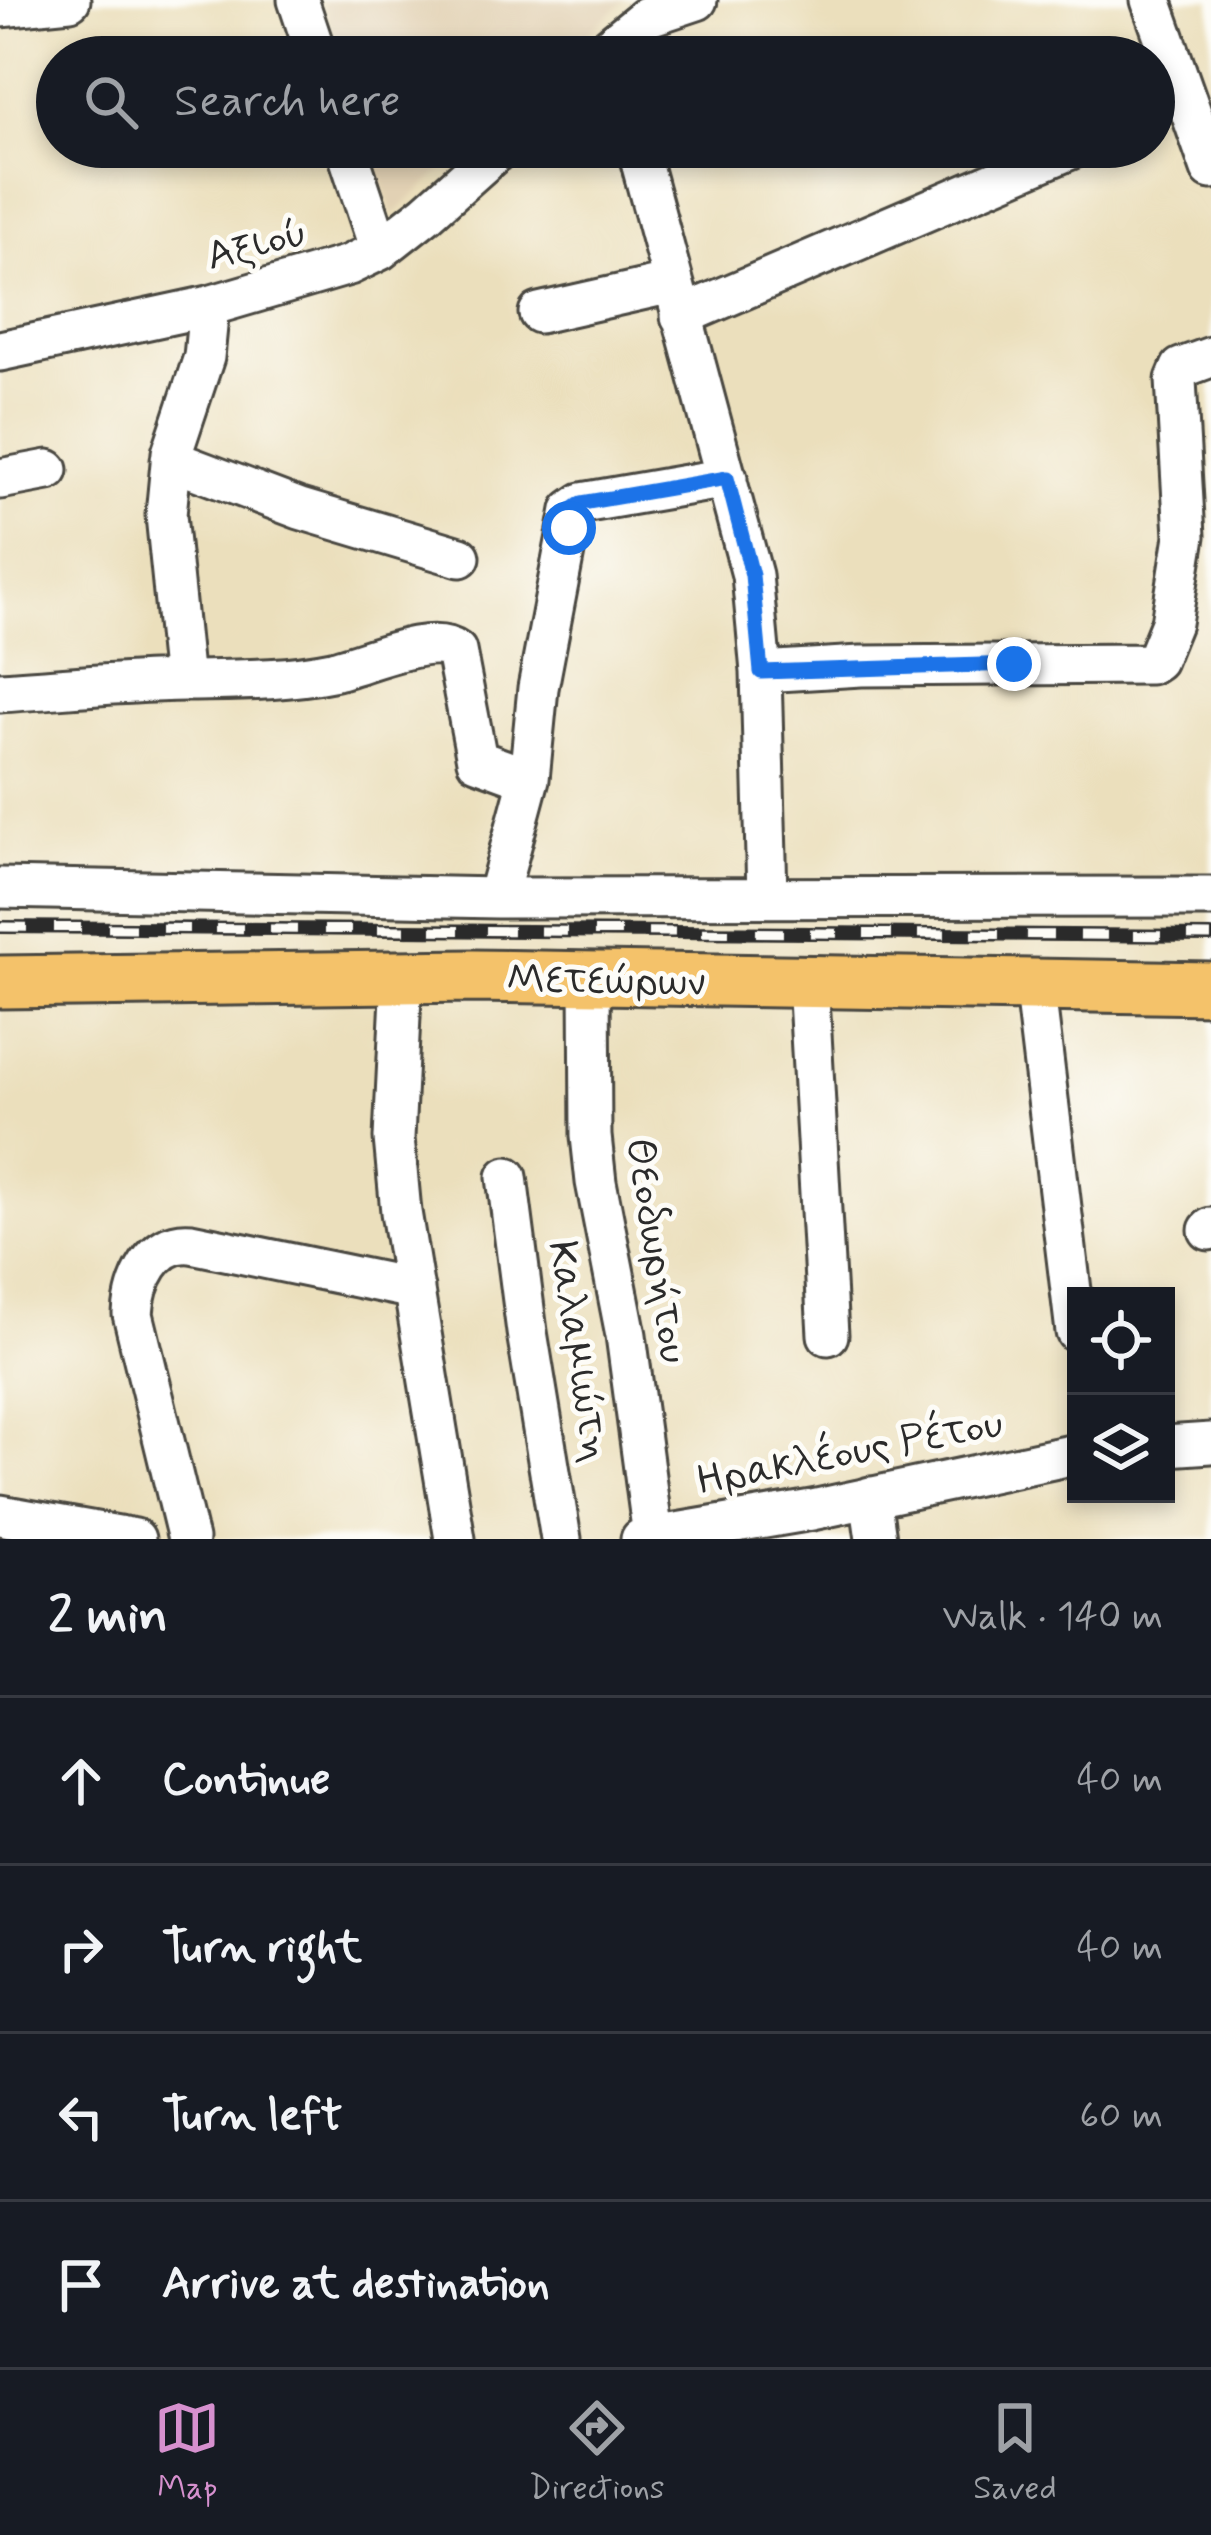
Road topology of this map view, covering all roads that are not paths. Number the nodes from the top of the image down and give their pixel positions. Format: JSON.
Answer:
{"nodes":[{"id":1,"x":70,"y":0,"type":"edge"},
{"id":2,"x":298,"y":0,"type":"edge"},
{"id":3,"x":697,"y":0,"type":"edge"},
{"id":4,"x":1150,"y":0,"type":"edge"},
{"id":5,"x":0,"y":7,"type":"edge"},
{"id":6,"x":309,"y":36,"type":"edge"},
{"id":7,"x":624,"y":36,"type":"edge"},
{"id":8,"x":1157,"y":36,"type":"edge"},
{"id":9,"x":1175,"y":114,"type":"edge"},
{"id":10,"x":353,"y":168,"type":"edge"},
{"id":11,"x":476,"y":168,"type":"edge"},
{"id":12,"x":642,"y":168,"type":"edge"},
{"id":13,"x":1020,"y":168,"type":"edge"},
{"id":14,"x":1211,"y":169,"type":"edge"},
{"id":15,"x":380,"y":250,"type":"junction"},
{"id":16,"x":676,"y":299,"type":"junction"},
{"id":17,"x":209,"y":306,"type":"junction"},
{"id":18,"x":539,"y":313,"type":"dead end"},
{"id":19,"x":0,"y":351,"type":"edge"},
{"id":20,"x":1211,"y":357,"type":"edge"},
{"id":21,"x":171,"y":460,"type":"junction"},
{"id":22,"x":48,"y":470,"type":"dead end"},
{"id":23,"x":727,"y":478,"type":"junction"},
{"id":24,"x":0,"y":479,"type":"edge"},
{"id":25,"x":460,"y":557,"type":"dead end"},
{"id":26,"x":761,"y":672,"type":"junction"},
{"id":27,"x":183,"y":681,"type":"junction"},
{"id":28,"x":0,"y":692,"type":"edge"},
{"id":29,"x":529,"y":779,"type":"junction"},
{"id":30,"x":0,"y":888,"type":"edge"},
{"id":31,"x":766,"y":895,"type":"junction"},
{"id":32,"x":1211,"y":897,"type":"edge"},
{"id":33,"x":496,"y":898,"type":"junction"},
{"id":34,"x":402,"y":976,"type":"junction"},
{"id":35,"x":590,"y":978,"type":"junction"},
{"id":36,"x":808,"y":980,"type":"junction"},
{"id":37,"x":0,"y":982,"type":"edge"},
{"id":38,"x":1034,"y":983,"type":"junction"},
{"id":39,"x":1211,"y":988,"type":"edge"},
{"id":40,"x":507,"y":1177,"type":"dead end"},
{"id":41,"x":1071,"y":1287,"type":"edge"},
{"id":42,"x":414,"y":1289,"type":"junction"},
{"id":43,"x":828,"y":1335,"type":"dead end"},
{"id":44,"x":1211,"y":1443,"type":"edge"},
{"id":45,"x":1175,"y":1445,"type":"edge"},
{"id":46,"x":1067,"y":1456,"type":"edge"},
{"id":47,"x":870,"y":1497,"type":"junction"},
{"id":48,"x":0,"y":1515,"type":"edge"},
{"id":49,"x":647,"y":1538,"type":"edge"},
{"id":50,"x":134,"y":1539,"type":"edge"},
{"id":51,"x":188,"y":1539,"type":"edge"},
{"id":52,"x":455,"y":1539,"type":"edge"},
{"id":53,"x":561,"y":1539,"type":"edge"},
{"id":54,"x":876,"y":1539,"type":"edge"}],
"edges":[{"from":1,"to":5,"type":"street"},
{"from":2,"to":6,"type":"street"},
{"from":3,"to":7,"type":"street"},
{"from":4,"to":8,"type":"street"},
{"from":9,"to":14,"type":"street"},
{"from":10,"to":15,"type":"street"},
{"from":11,"to":15,"type":"street","name":"Αξιού"},
{"from":12,"to":16,"type":"street"},
{"from":13,"to":16,"type":"street"},
{"from":15,"to":17,"type":"street","name":"Αξιού"},
{"from":16,"to":18,"type":"street"},
{"from":16,"to":23,"type":"street"},
{"from":17,"to":19,"type":"street","name":"Αξιού"},
{"from":17,"to":21,"type":"street"},
{"from":20,"to":26,"type":"street"},
{"from":21,"to":25,"type":"street"},
{"from":21,"to":27,"type":"street"},
{"from":22,"to":24,"type":"street"},
{"from":23,"to":26,"type":"street"},
{"from":23,"to":29,"type":"street"},
{"from":26,"to":31,"type":"street"},
{"from":27,"to":28,"type":"street"},
{"from":27,"to":29,"type":"street"},
{"from":29,"to":33,"type":"street"},
{"from":30,"to":33,"type":"street"},
{"from":31,"to":32,"type":"street"},
{"from":31,"to":33,"type":"street"},
{"from":34,"to":35,"type":"main road","name":"Μετεώρων"},
{"from":34,"to":37,"type":"main road","name":"Μετεώρων"},
{"from":34,"to":42,"type":"street"},
{"from":35,"to":36,"type":"main road","name":"Μετεώρων"},
{"from":35,"to":49,"type":"street","name":"Θεοδωρήτου"},
{"from":36,"to":38,"type":"main road","name":"Μετεώρων"},
{"from":36,"to":43,"type":"street"},
{"from":38,"to":39,"type":"main road","name":"Μετεώρων"},
{"from":38,"to":41,"type":"street"},
{"from":40,"to":53,"type":"street","name":"Καλαμιώτη"},
{"from":42,"to":51,"type":"street"},
{"from":42,"to":52,"type":"street"},
{"from":44,"to":45,"type":"street"},
{"from":46,"to":47,"type":"street","name":"Ηρακλέους Ρέτου"},
{"from":47,"to":49,"type":"street","name":"Ηρακλέους Ρέτου"},
{"from":47,"to":54,"type":"street"},
{"from":48,"to":50,"type":"street"}]}
